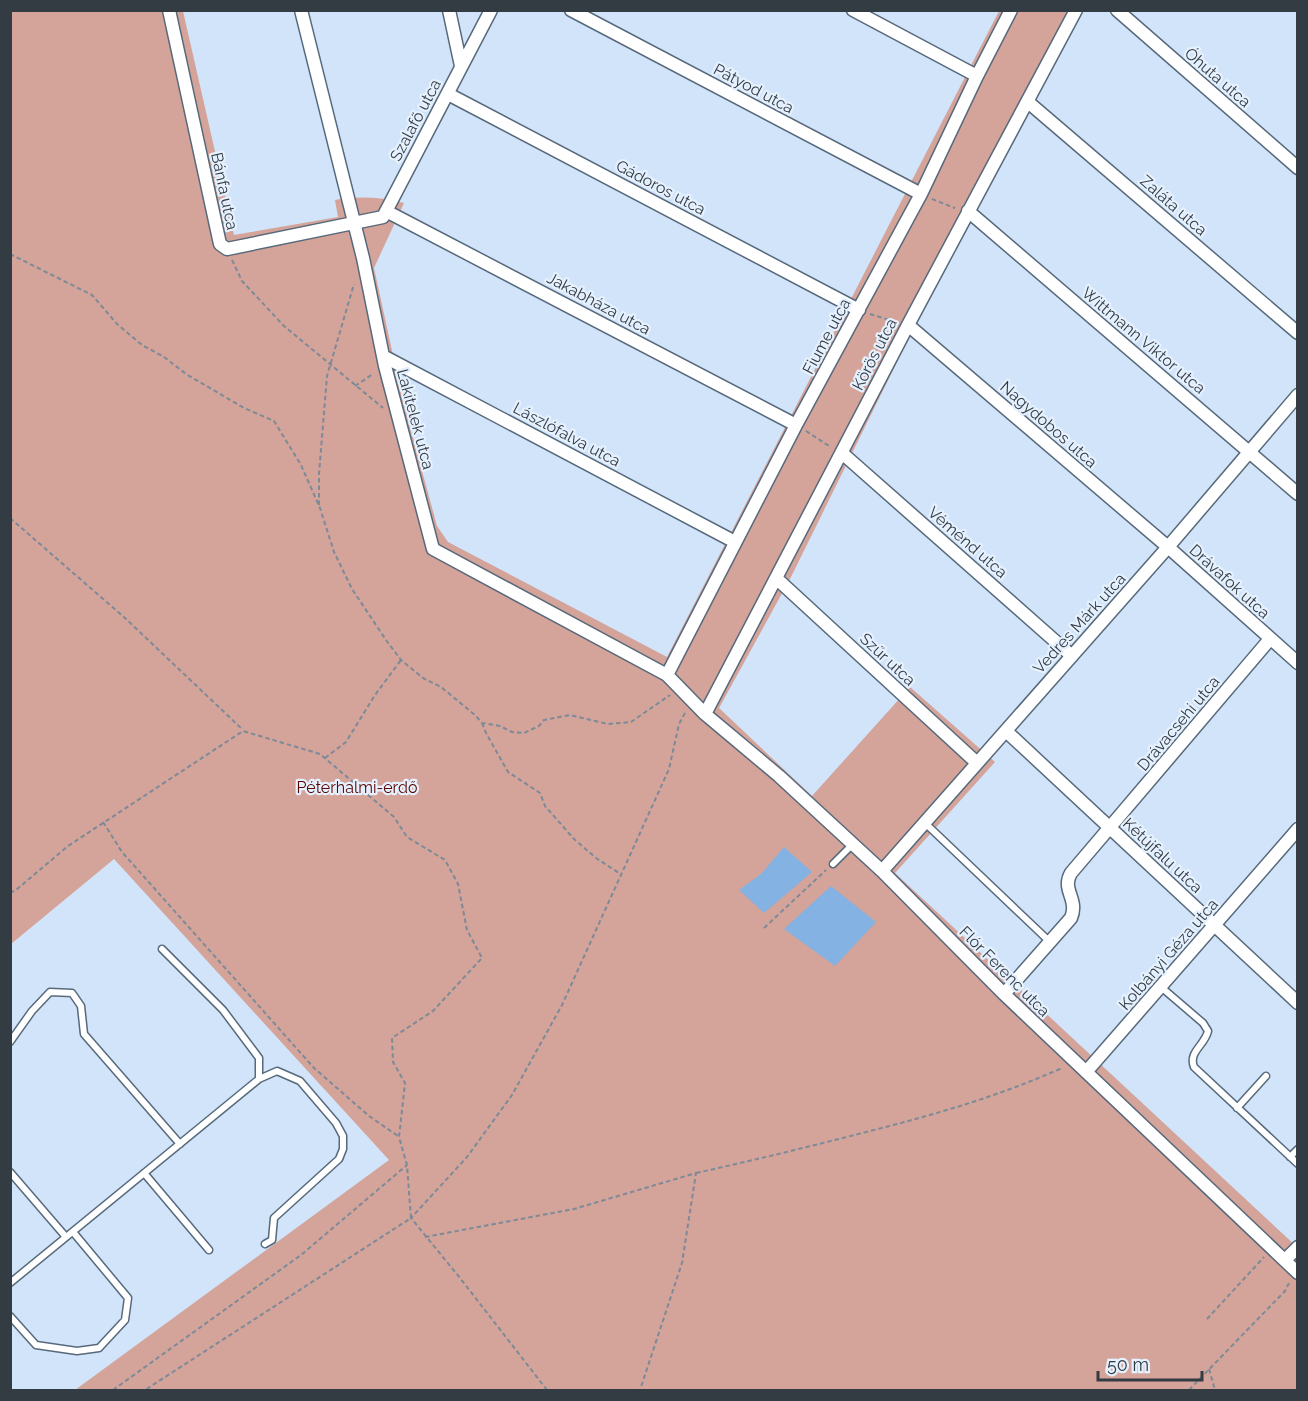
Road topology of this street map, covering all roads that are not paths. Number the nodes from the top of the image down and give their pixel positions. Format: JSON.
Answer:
{"nodes":[{"id":1,"x":169,"y":10,"type":"edge"},
{"id":2,"x":301,"y":10,"type":"edge"},
{"id":3,"x":449,"y":10,"type":"edge"},
{"id":4,"x":491,"y":10,"type":"edge"},
{"id":5,"x":571,"y":10,"type":"edge"},
{"id":6,"x":853,"y":10,"type":"edge"},
{"id":7,"x":1011,"y":10,"type":"edge"},
{"id":8,"x":1076,"y":10,"type":"edge"},
{"id":9,"x":1117,"y":10,"type":"edge"},
{"id":10,"x":461,"y":66,"type":"junction"},
{"id":11,"x":977,"y":76,"type":"junction"},
{"id":12,"x":448,"y":94,"type":"junction"},
{"id":13,"x":1028,"y":102,"type":"junction"},
{"id":14,"x":1298,"y":168,"type":"edge"},
{"id":15,"x":921,"y":194,"type":"junction"},
{"id":16,"x":386,"y":211,"type":"junction"},
{"id":17,"x":968,"y":212,"type":"junction"},
{"id":18,"x":353,"y":224,"type":"junction"},
{"id":19,"x":859,"y":310,"type":"junction"},
{"id":20,"x":908,"y":325,"type":"junction"},
{"id":21,"x":1298,"y":333,"type":"edge"},
{"id":22,"x":384,"y":361,"type":"junction"},
{"id":23,"x":1298,"y":395,"type":"edge"},
{"id":24,"x":796,"y":425,"type":"junction"},
{"id":25,"x":1250,"y":451,"type":"junction"},
{"id":26,"x":842,"y":453,"type":"junction"},
{"id":27,"x":1298,"y":494,"type":"edge"},
{"id":28,"x":735,"y":542,"type":"junction"},
{"id":29,"x":1168,"y":547,"type":"junction"},
{"id":30,"x":776,"y":578,"type":"junction"},
{"id":31,"x":1270,"y":639,"type":"junction"},
{"id":32,"x":1072,"y":656,"type":"junction"},
{"id":33,"x":1298,"y":663,"type":"edge"},
{"id":34,"x":667,"y":675,"type":"junction"},
{"id":35,"x":683,"y":692,"type":"joint"},
{"id":36,"x":705,"y":714,"type":"junction"},
{"id":37,"x":1006,"y":731,"type":"junction"},
{"id":38,"x":977,"y":763,"type":"junction"},
{"id":39,"x":924,"y":823,"type":"junction"},
{"id":40,"x":1110,"y":828,"type":"junction"},
{"id":41,"x":1298,"y":829,"type":"edge"},
{"id":42,"x":853,"y":844,"type":"junction"},
{"id":43,"x":832,"y":864,"type":"road end"},
{"id":44,"x":882,"y":871,"type":"junction"},
{"id":45,"x":1215,"y":926,"type":"junction"},
{"id":46,"x":1049,"y":941,"type":"junction"},
{"id":47,"x":162,"y":949,"type":"dead end"},
{"id":48,"x":1161,"y":987,"type":"junction"},
{"id":49,"x":1004,"y":994,"type":"junction"},
{"id":50,"x":1298,"y":1003,"type":"edge"},
{"id":51,"x":10,"y":1042,"type":"edge"},
{"id":52,"x":1086,"y":1072,"type":"junction"},
{"id":53,"x":1266,"y":1076,"type":"dead end"},
{"id":54,"x":259,"y":1079,"type":"junction"},
{"id":55,"x":1237,"y":1108,"type":"junction"},
{"id":56,"x":180,"y":1144,"type":"junction"},
{"id":57,"x":1298,"y":1149,"type":"edge"},
{"id":58,"x":1290,"y":1157,"type":"junction"},
{"id":59,"x":1298,"y":1164,"type":"edge"},
{"id":60,"x":10,"y":1172,"type":"edge"},
{"id":61,"x":144,"y":1173,"type":"junction"},
{"id":62,"x":73,"y":1232,"type":"junction"},
{"id":63,"x":66,"y":1238,"type":"junction"},
{"id":64,"x":266,"y":1244,"type":"dead end"},
{"id":65,"x":1298,"y":1247,"type":"edge"},
{"id":66,"x":209,"y":1250,"type":"dead end"},
{"id":67,"x":1285,"y":1260,"type":"junction"},
{"id":68,"x":1296,"y":1273,"type":"edge"},
{"id":69,"x":10,"y":1284,"type":"edge"},
{"id":70,"x":10,"y":1316,"type":"edge"}],
"edges":[{"from":1,"to":18,"type":"street","name":"Bánfa utca"},
{"from":2,"to":18,"type":"street","name":"Lakitelek utca"},
{"from":3,"to":10,"type":"street"},
{"from":4,"to":10,"type":"street","name":"Szalafő utca"},
{"from":5,"to":15,"type":"street","name":"Pátyod utca"},
{"from":6,"to":11,"type":"street"},
{"from":7,"to":11,"type":"street","name":"Fiume utca"},
{"from":8,"to":13,"type":"street","name":"Körös utca"},
{"from":9,"to":14,"type":"street","name":"Óhuta utca"},
{"from":10,"to":12,"type":"street","name":"Szalafő utca"},
{"from":11,"to":15,"type":"street","name":"Fiume utca"},
{"from":12,"to":16,"type":"street","name":"Szalafő utca"},
{"from":12,"to":19,"type":"street","name":"Gádoros utca"},
{"from":13,"to":17,"type":"street","name":"Körös utca"},
{"from":13,"to":21,"type":"street","name":"Zaláta utca"},
{"from":15,"to":19,"type":"street","name":"Fiume utca"},
{"from":16,"to":18,"type":"street"},
{"from":16,"to":24,"type":"street","name":"Jakabháza utca"},
{"from":17,"to":20,"type":"street","name":"Körös utca"},
{"from":17,"to":25,"type":"street","name":"Wittmann Viktor utca"},
{"from":18,"to":22,"type":"street","name":"Lakitelek utca"},
{"from":19,"to":24,"type":"street","name":"Fiume utca"},
{"from":20,"to":26,"type":"street","name":"Körös utca"},
{"from":20,"to":29,"type":"street","name":"Nagydobos utca"},
{"from":22,"to":28,"type":"street","name":"Lászlófalva utca"},
{"from":22,"to":34,"type":"street","name":"Lakitelek utca"},
{"from":23,"to":25,"type":"street","name":"Vedres Márk utca"},
{"from":24,"to":28,"type":"street","name":"Fiume utca"},
{"from":25,"to":27,"type":"street","name":"Wittmann Viktor utca"},
{"from":25,"to":29,"type":"street","name":"Vedres Márk utca"},
{"from":26,"to":30,"type":"street","name":"Körös utca"},
{"from":26,"to":32,"type":"street","name":"Véménd utca"},
{"from":28,"to":34,"type":"street","name":"Fiume utca"},
{"from":29,"to":31,"type":"street","name":"Drávafok utca"},
{"from":29,"to":32,"type":"street","name":"Vedres Márk utca"},
{"from":30,"to":36,"type":"street","name":"Körös utca"},
{"from":30,"to":38,"type":"street","name":"Szűr utca"},
{"from":31,"to":33,"type":"street","name":"Drávafok utca"},
{"from":31,"to":40,"type":"street","name":"Drávacsehi utca"},
{"from":32,"to":37,"type":"street","name":"Vedres Márk utca"},
{"from":34,"to":35,"type":"street","name":"Lakitelek utca"},
{"from":35,"to":36,"type":"street","name":"Flór Ferenc utca"},
{"from":36,"to":42,"type":"street","name":"Flór Ferenc utca"},
{"from":37,"to":38,"type":"street","name":"Vedres Márk utca"},
{"from":37,"to":40,"type":"street","name":"Kétújfalu utca"},
{"from":38,"to":39,"type":"street","name":"Vedres Márk utca"},
{"from":39,"to":44,"type":"street","name":"Vedres Márk utca"},
{"from":39,"to":46,"type":"lane"},
{"from":40,"to":45,"type":"street","name":"Kétújfalu utca"},
{"from":40,"to":46,"type":"street","name":"Drávacsehi utca"},
{"from":41,"to":45,"type":"street","name":"Kolbányi Géza utca"},
{"from":42,"to":43,"type":"lane"},
{"from":42,"to":44,"type":"street","name":"Flór Ferenc utca"},
{"from":44,"to":49,"type":"street","name":"Flór Ferenc utca"},
{"from":45,"to":48,"type":"street","name":"Kolbányi Géza utca"},
{"from":45,"to":50,"type":"street","name":"Kétújfalu utca"},
{"from":46,"to":49,"type":"street"},
{"from":47,"to":54,"type":"lane"},
{"from":48,"to":52,"type":"street","name":"Kolbányi Géza utca"},
{"from":48,"to":55,"type":"lane"},
{"from":49,"to":52,"type":"street","name":"Flór Ferenc utca"},
{"from":51,"to":56,"type":"lane"},
{"from":52,"to":67,"type":"street","name":"Flór Ferenc utca"},
{"from":53,"to":55,"type":"lane"},
{"from":54,"to":56,"type":"lane"},
{"from":54,"to":64,"type":"lane"},
{"from":55,"to":58,"type":"lane"},
{"from":56,"to":61,"type":"lane"},
{"from":57,"to":58,"type":"lane"},
{"from":58,"to":59,"type":"lane"},
{"from":60,"to":63,"type":"lane"},
{"from":61,"to":62,"type":"lane"},
{"from":61,"to":66,"type":"lane"},
{"from":62,"to":63,"type":"lane"},
{"from":62,"to":70,"type":"lane"},
{"from":63,"to":69,"type":"lane"},
{"from":65,"to":67,"type":"street"},
{"from":67,"to":68,"type":"street","name":"Flór Ferenc utca"}]}
